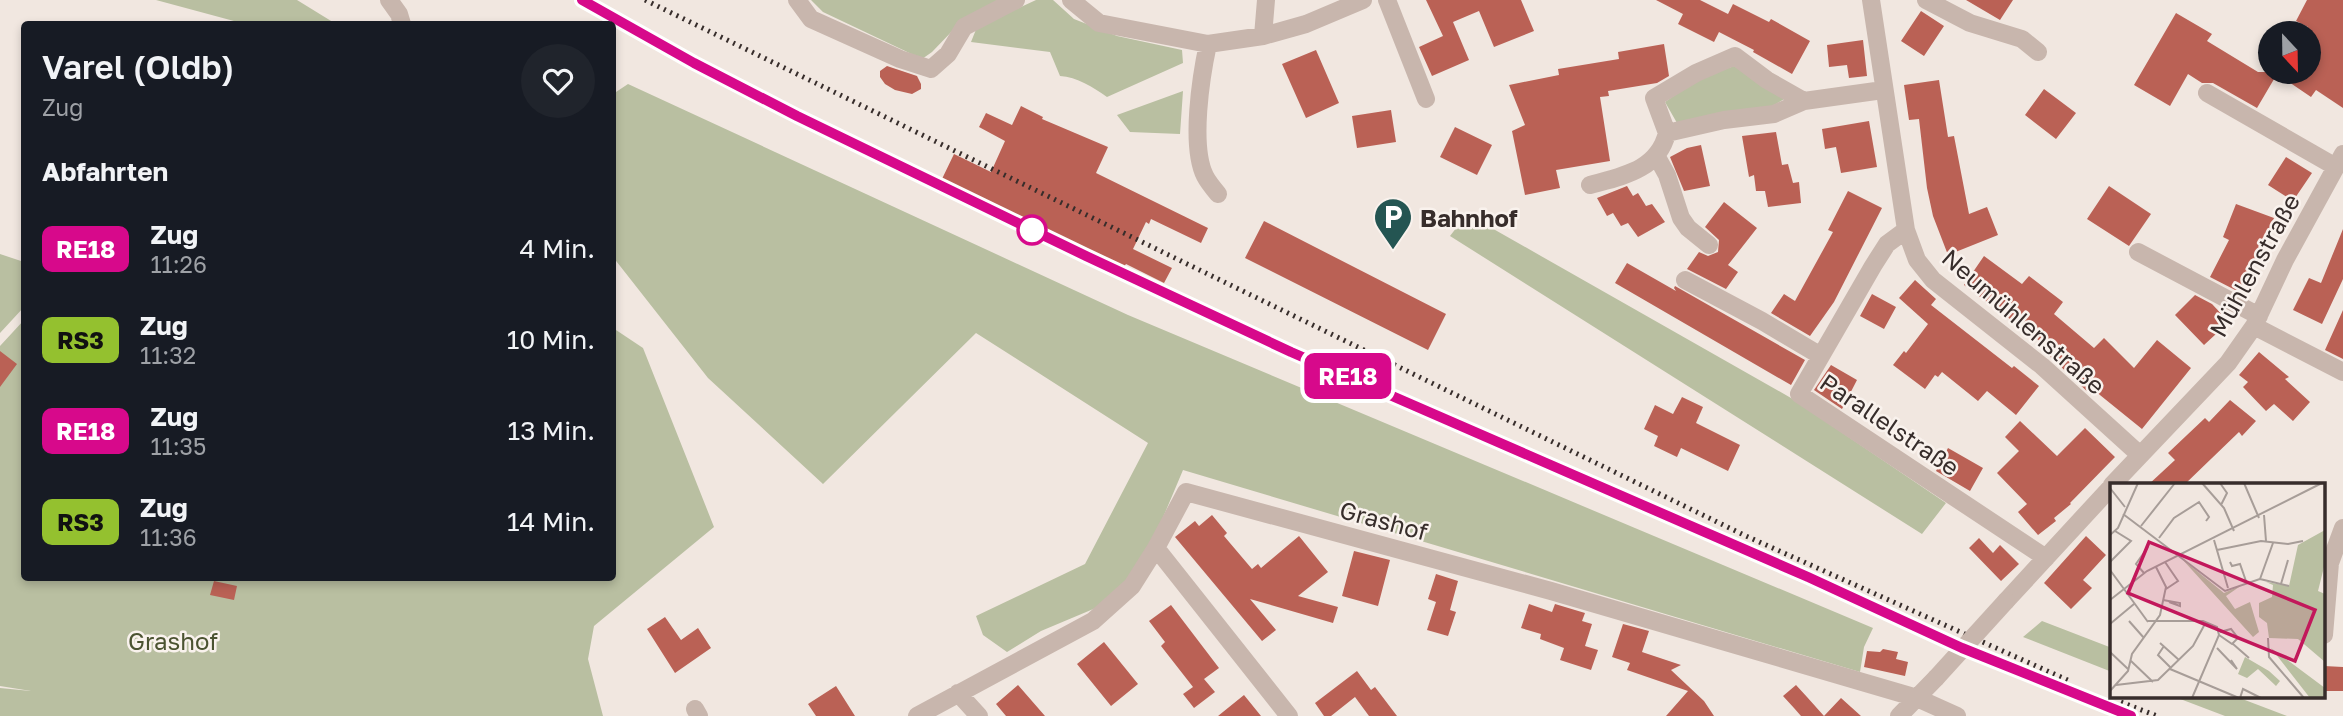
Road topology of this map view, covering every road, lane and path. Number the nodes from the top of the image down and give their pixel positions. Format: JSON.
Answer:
{"nodes":[{"id":1,"x":388,"y":0,"type":"edge"},
{"id":2,"x":797,"y":0,"type":"edge"},
{"id":3,"x":1016,"y":0,"type":"edge"},
{"id":4,"x":1071,"y":0,"type":"edge"},
{"id":5,"x":1266,"y":0,"type":"edge"},
{"id":6,"x":1363,"y":0,"type":"edge"},
{"id":7,"x":1387,"y":0,"type":"edge"},
{"id":8,"x":1871,"y":0,"type":"edge"},
{"id":9,"x":1926,"y":0,"type":"edge"},
{"id":10,"x":401,"y":21,"type":"edge"},
{"id":11,"x":1263,"y":36,"type":"junction"},
{"id":12,"x":1208,"y":44,"type":"junction"},
{"id":13,"x":2038,"y":52,"type":"dead end"},
{"id":14,"x":1883,"y":90,"type":"junction"},
{"id":15,"x":2207,"y":93,"type":"dead end"},
{"id":16,"x":1426,"y":99,"type":"dead end"},
{"id":17,"x":1804,"y":100,"type":"junction"},
{"id":18,"x":1667,"y":133,"type":"junction"},
{"id":19,"x":1657,"y":157,"type":"junction"},
{"id":20,"x":2340,"y":160,"type":"edge"},
{"id":21,"x":1590,"y":185,"type":"dead end"},
{"id":22,"x":1217,"y":194,"type":"dead end"},
{"id":23,"x":1906,"y":230,"type":"junction"},
{"id":24,"x":1709,"y":245,"type":"dead end"},
{"id":25,"x":2138,"y":252,"type":"dead end"},
{"id":26,"x":1685,"y":280,"type":"dead end"},
{"id":27,"x":2256,"y":321,"type":"junction"},
{"id":28,"x":1821,"y":356,"type":"junction"},
{"id":29,"x":2343,"y":372,"type":"edge"},
{"id":30,"x":2140,"y":455,"type":"junction"},
{"id":31,"x":2114,"y":483,"type":"edge"},
{"id":32,"x":2110,"y":487,"type":"edge"},
{"id":33,"x":2343,"y":528,"type":"edge"},
{"id":34,"x":1156,"y":548,"type":"junction"},
{"id":35,"x":2046,"y":558,"type":"junction"},
{"id":36,"x":2326,"y":611,"type":"edge"},
{"id":37,"x":958,"y":693,"type":"junction"},
{"id":38,"x":1917,"y":698,"type":"junction"},
{"id":39,"x":917,"y":716,"type":"edge"},
{"id":40,"x":979,"y":716,"type":"edge"},
{"id":41,"x":1289,"y":716,"type":"edge"},
{"id":42,"x":1899,"y":716,"type":"edge"},
{"id":43,"x":1956,"y":716,"type":"edge"}],
"edges":[{"from":1,"to":10,"type":"street"},
{"from":2,"to":3,"type":"street"},
{"from":4,"to":12,"type":"street"},
{"from":5,"to":11,"type":"street"},
{"from":6,"to":11,"type":"street"},
{"from":7,"to":16,"type":"street"},
{"from":8,"to":14,"type":"street","name":"Neumühlenstraße"},
{"from":9,"to":13,"type":"street"},
{"from":11,"to":12,"type":"street"},
{"from":12,"to":22,"type":"street"},
{"from":14,"to":17,"type":"street"},
{"from":14,"to":23,"type":"street","name":"Neumühlenstraße"},
{"from":15,"to":20,"type":"street"},
{"from":17,"to":18,"type":"street"},
{"from":17,"to":18,"type":"street"},
{"from":18,"to":19,"type":"street"},
{"from":19,"to":21,"type":"street"},
{"from":19,"to":24,"type":"street"},
{"from":20,"to":27,"type":"street","name":"Mühlenstraße"},
{"from":23,"to":28,"type":"street","name":"Parallelstraße"},
{"from":23,"to":30,"type":"street","name":"Neumühlenstraße"},
{"from":25,"to":27,"type":"street"},
{"from":26,"to":28,"type":"street"},
{"from":27,"to":29,"type":"street"},
{"from":27,"to":30,"type":"street","name":"Mühlenstraße"},
{"from":28,"to":35,"type":"street","name":"Parallelstraße"},
{"from":30,"to":31,"type":"street","name":"Mühlenstraße"},
{"from":32,"to":35,"type":"street","name":"Mühlenstraße"},
{"from":33,"to":36,"type":"street"},
{"from":34,"to":37,"type":"street","name":"Grashof"},
{"from":34,"to":38,"type":"street","name":"Grashof"},
{"from":34,"to":41,"type":"street"},
{"from":35,"to":38,"type":"street","name":"Mühlenstraße","bridge":true},
{"from":37,"to":39,"type":"street","name":"Grashof"},
{"from":37,"to":40,"type":"street"},
{"from":38,"to":42,"type":"street","name":"Mühlenstraße"},
{"from":38,"to":43,"type":"street"}]}
